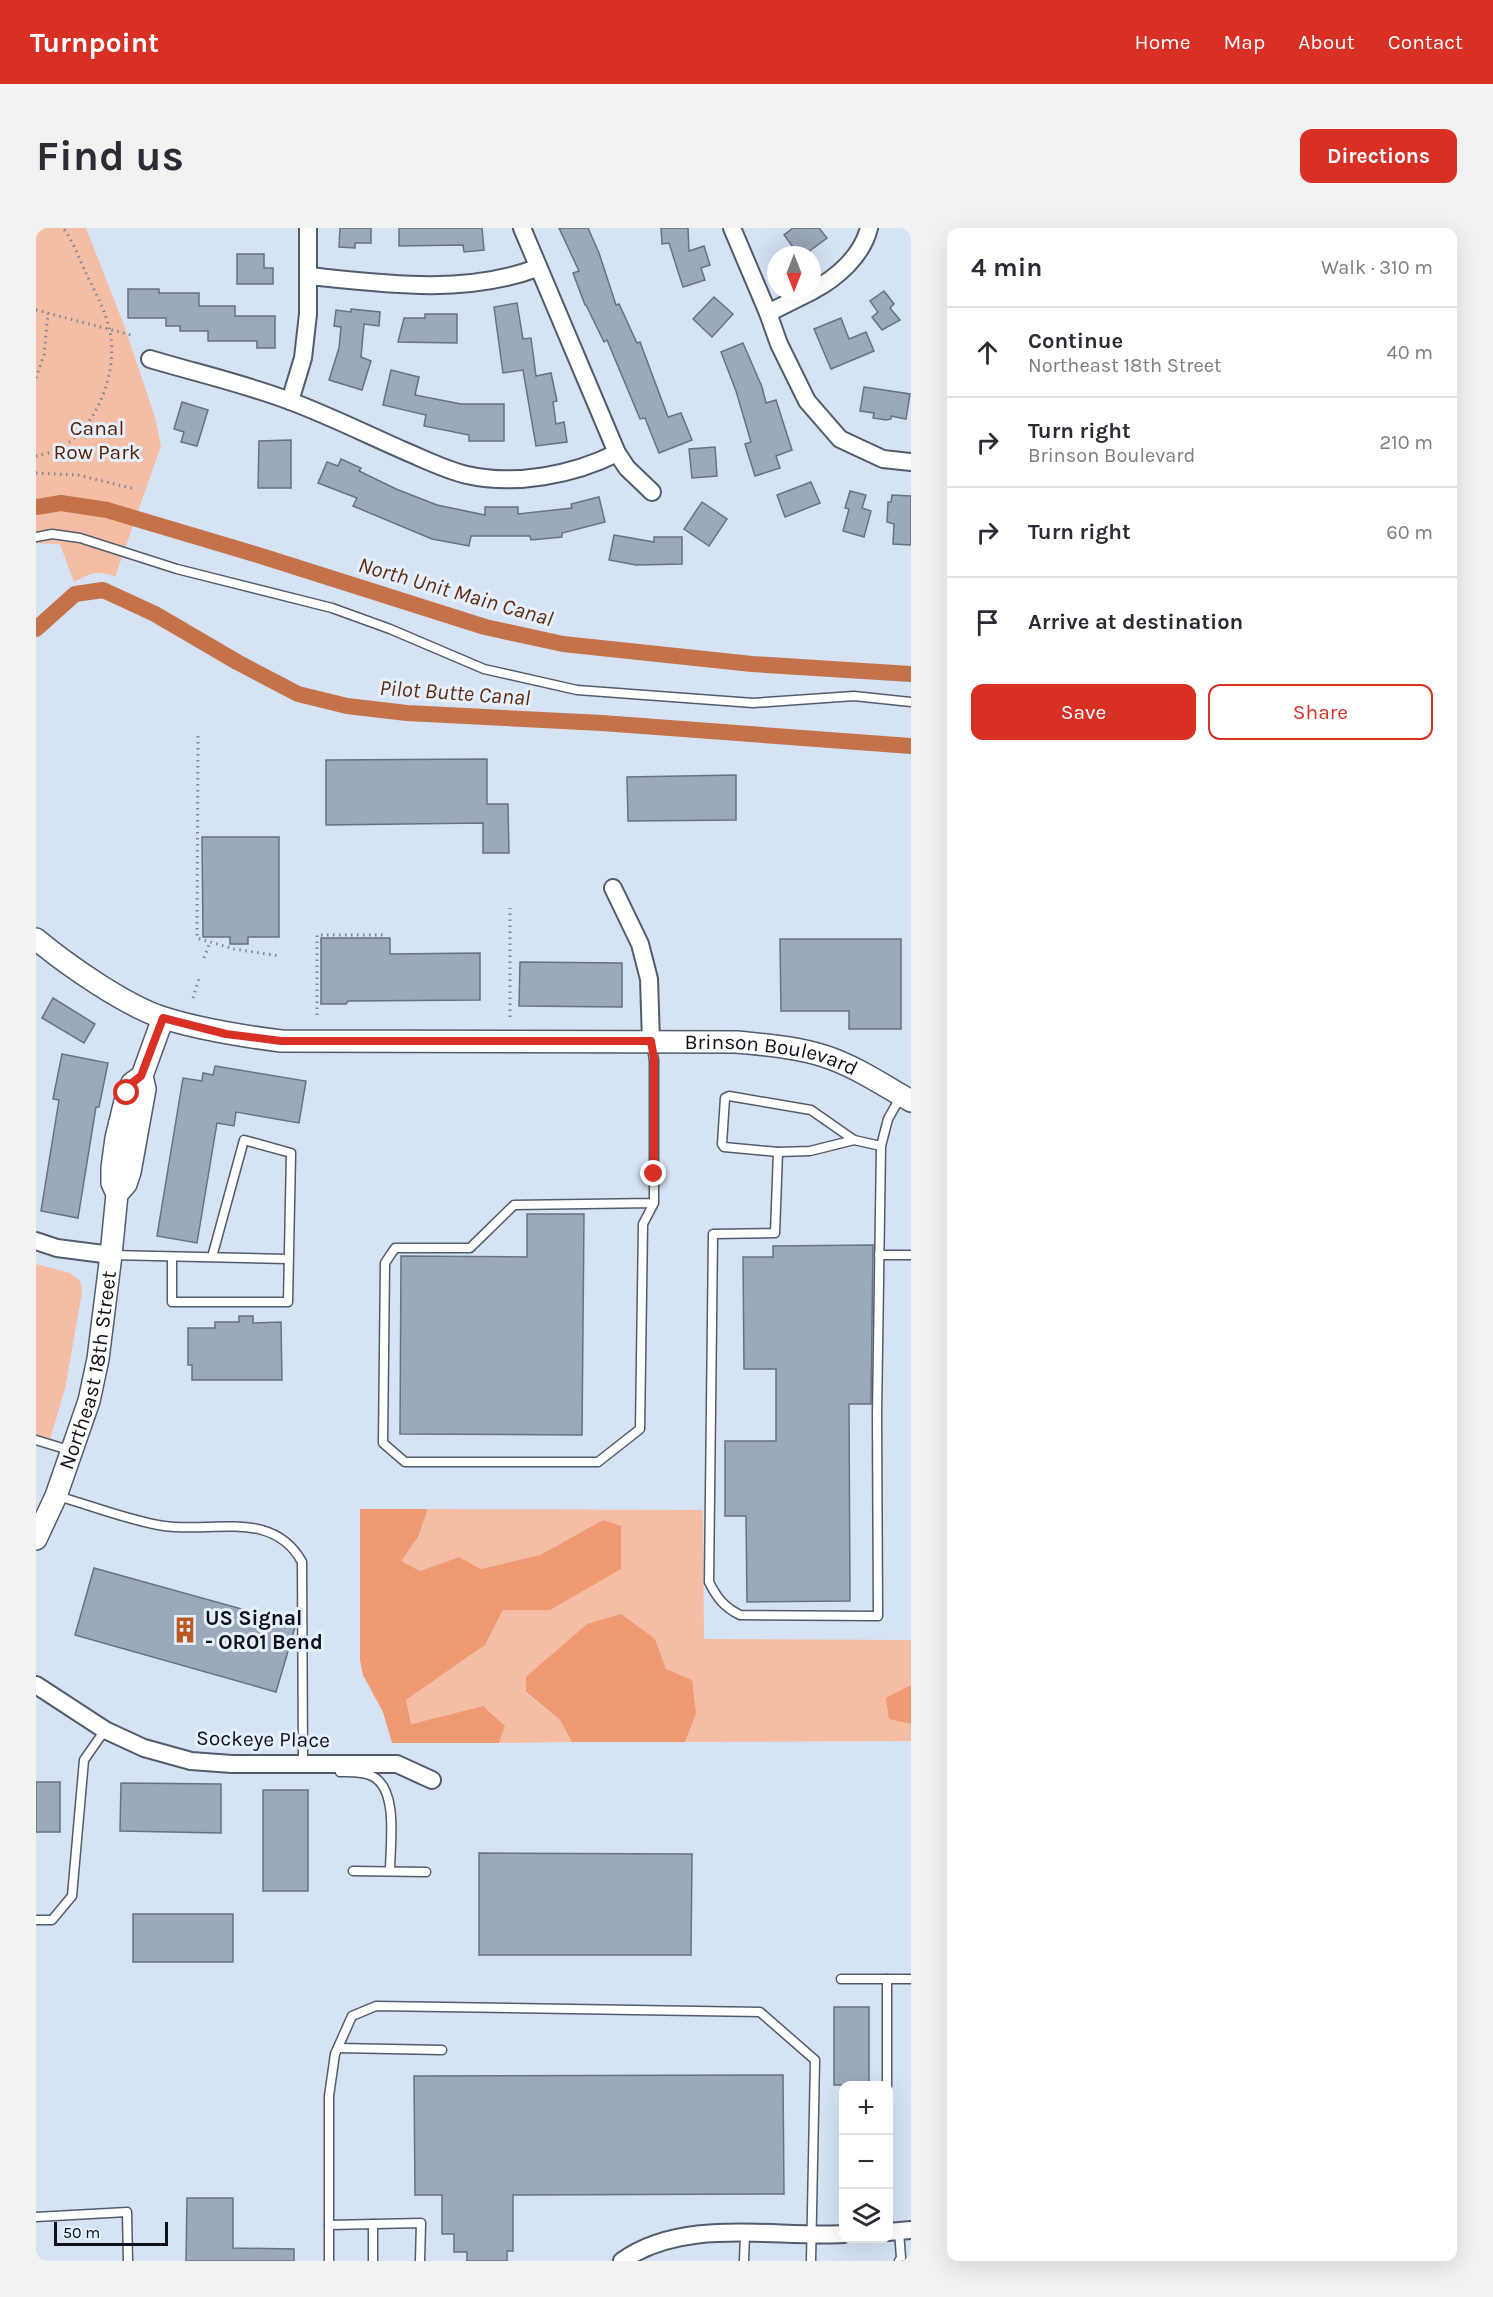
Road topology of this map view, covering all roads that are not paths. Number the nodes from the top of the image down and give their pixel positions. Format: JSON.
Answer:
{"nodes":[{"id":1,"x":308,"y":228,"type":"edge"},
{"id":2,"x":522,"y":228,"type":"edge"},
{"id":3,"x":732,"y":228,"type":"edge"},
{"id":4,"x":869,"y":228,"type":"edge"},
{"id":5,"x":537,"y":268,"type":"junction"},
{"id":6,"x":309,"y":276,"type":"junction"},
{"id":7,"x":821,"y":286,"type":"edge"},
{"id":8,"x":794,"y":300,"type":"edge"},
{"id":9,"x":768,"y":313,"type":"junction"},
{"id":10,"x":150,"y":359,"type":"dead end"},
{"id":11,"x":290,"y":401,"type":"junction"},
{"id":12,"x":617,"y":453,"type":"junction"},
{"id":13,"x":911,"y":462,"type":"edge"},
{"id":14,"x":652,"y":492,"type":"dead end"},
{"id":15,"x":36,"y":537,"type":"edge"},
{"id":16,"x":911,"y":702,"type":"edge"},
{"id":17,"x":613,"y":888,"type":"dead end"},
{"id":18,"x":36,"y":939,"type":"edge"},
{"id":19,"x":163,"y":1018,"type":"junction"},
{"id":20,"x":651,"y":1041,"type":"junction"},
{"id":21,"x":906,"y":1098,"type":"edge"},
{"id":22,"x":854,"y":1140,"type":"junction"},
{"id":23,"x":881,"y":1146,"type":"junction"},
{"id":24,"x":778,"y":1152,"type":"junction"},
{"id":25,"x":654,"y":1203,"type":"junction"},
{"id":26,"x":36,"y":1241,"type":"edge"},
{"id":27,"x":111,"y":1255,"type":"junction"},
{"id":28,"x":879,"y":1255,"type":"junction"},
{"id":29,"x":911,"y":1255,"type":"edge"},
{"id":30,"x":172,"y":1257,"type":"junction"},
{"id":31,"x":213,"y":1257,"type":"junction"},
{"id":32,"x":288,"y":1258,"type":"junction"},
{"id":33,"x":36,"y":1440,"type":"edge"},
{"id":34,"x":73,"y":1451,"type":"junction"},
{"id":35,"x":56,"y":1496,"type":"junction"},
{"id":36,"x":36,"y":1539,"type":"edge"},
{"id":37,"x":36,"y":1685,"type":"edge"},
{"id":38,"x":105,"y":1730,"type":"junction"},
{"id":39,"x":307,"y":1763,"type":"junction"},
{"id":40,"x":432,"y":1780,"type":"dead end"},
{"id":41,"x":353,"y":1871,"type":"dead end"},
{"id":42,"x":390,"y":1871,"type":"junction"},
{"id":43,"x":426,"y":1872,"type":"dead end"},
{"id":44,"x":36,"y":1920,"type":"edge"},
{"id":45,"x":841,"y":1979,"type":"dead end"},
{"id":46,"x":887,"y":1979,"type":"junction"},
{"id":47,"x":911,"y":1979,"type":"edge"},
{"id":48,"x":338,"y":2048,"type":"junction"},
{"id":49,"x":442,"y":2050,"type":"dead end"},
{"id":50,"x":887,"y":2081,"type":"edge"},
{"id":51,"x":36,"y":2217,"type":"edge"},
{"id":52,"x":373,"y":2224,"type":"junction"},
{"id":53,"x":329,"y":2225,"type":"junction"},
{"id":54,"x":900,"y":2231,"type":"edge"},
{"id":55,"x":745,"y":2234,"type":"junction"},
{"id":56,"x":839,"y":2234,"type":"edge"},
{"id":57,"x":811,"y":2235,"type":"junction"},
{"id":58,"x":128,"y":2261,"type":"edge"},
{"id":59,"x":329,"y":2261,"type":"edge"},
{"id":60,"x":373,"y":2261,"type":"edge"},
{"id":61,"x":420,"y":2261,"type":"edge"},
{"id":62,"x":622,"y":2261,"type":"edge"},
{"id":63,"x":744,"y":2261,"type":"edge"},
{"id":64,"x":811,"y":2261,"type":"edge"},
{"id":65,"x":899,"y":2261,"type":"edge"}],
"edges":[{"from":1,"to":6,"type":"street"},
{"from":2,"to":5,"type":"street"},
{"from":3,"to":9,"type":"street"},
{"from":4,"to":7,"type":"street"},
{"from":5,"to":6,"type":"street"},
{"from":5,"to":12,"type":"street"},
{"from":6,"to":11,"type":"street"},
{"from":8,"to":9,"type":"street"},
{"from":9,"to":13,"type":"street"},
{"from":10,"to":11,"type":"street"},
{"from":11,"to":12,"type":"street"},
{"from":12,"to":14,"type":"street"},
{"from":15,"to":16,"type":"lane"},
{"from":17,"to":20,"type":"street"},
{"from":18,"to":19,"type":"street","name":"Brinson Boulevard"},
{"from":19,"to":20,"type":"street","name":"Brinson Boulevard"},
{"from":19,"to":27,"type":"street","name":"Northeast 18th Street"},
{"from":20,"to":21,"type":"street","name":"Brinson Boulevard"},
{"from":20,"to":25,"type":"lane"},
{"from":21,"to":23,"type":"lane"},
{"from":22,"to":23,"type":"lane"},
{"from":22,"to":24,"type":"lane"},
{"from":22,"to":24,"type":"lane"},
{"from":23,"to":28,"type":"lane"},
{"from":24,"to":28,"type":"lane"},
{"from":25,"to":25,"type":"lane"},
{"from":26,"to":27,"type":"street"},
{"from":27,"to":30,"type":"lane"},
{"from":27,"to":34,"type":"street","name":"Northeast 18th Street"},
{"from":28,"to":29,"type":"lane"},
{"from":30,"to":31,"type":"lane"},
{"from":30,"to":32,"type":"lane"},
{"from":31,"to":32,"type":"lane"},
{"from":31,"to":32,"type":"lane"},
{"from":33,"to":34,"type":"lane"},
{"from":34,"to":35,"type":"street","name":"Northeast 18th Street"},
{"from":35,"to":36,"type":"street","name":"Northeast 18th Street"},
{"from":35,"to":39,"type":"lane"},
{"from":37,"to":38,"type":"street","name":"Sockeye Place"},
{"from":38,"to":39,"type":"street","name":"Sockeye Place"},
{"from":38,"to":44,"type":"lane"},
{"from":39,"to":40,"type":"street","name":"Sockeye Place"},
{"from":39,"to":42,"type":"lane"},
{"from":41,"to":42,"type":"lane"},
{"from":42,"to":43,"type":"lane"},
{"from":45,"to":46,"type":"lane"},
{"from":46,"to":47,"type":"lane"},
{"from":46,"to":50,"type":"lane"},
{"from":48,"to":49,"type":"lane"},
{"from":48,"to":53,"type":"lane"},
{"from":48,"to":57,"type":"lane"},
{"from":51,"to":58,"type":"lane"},
{"from":52,"to":53,"type":"lane"},
{"from":52,"to":60,"type":"lane"},
{"from":52,"to":61,"type":"lane"},
{"from":53,"to":59,"type":"lane"},
{"from":54,"to":65,"type":"lane"},
{"from":55,"to":57,"type":"street"},
{"from":55,"to":62,"type":"street"},
{"from":55,"to":63,"type":"lane"},
{"from":56,"to":57,"type":"street"},
{"from":57,"to":64,"type":"lane"}]}
